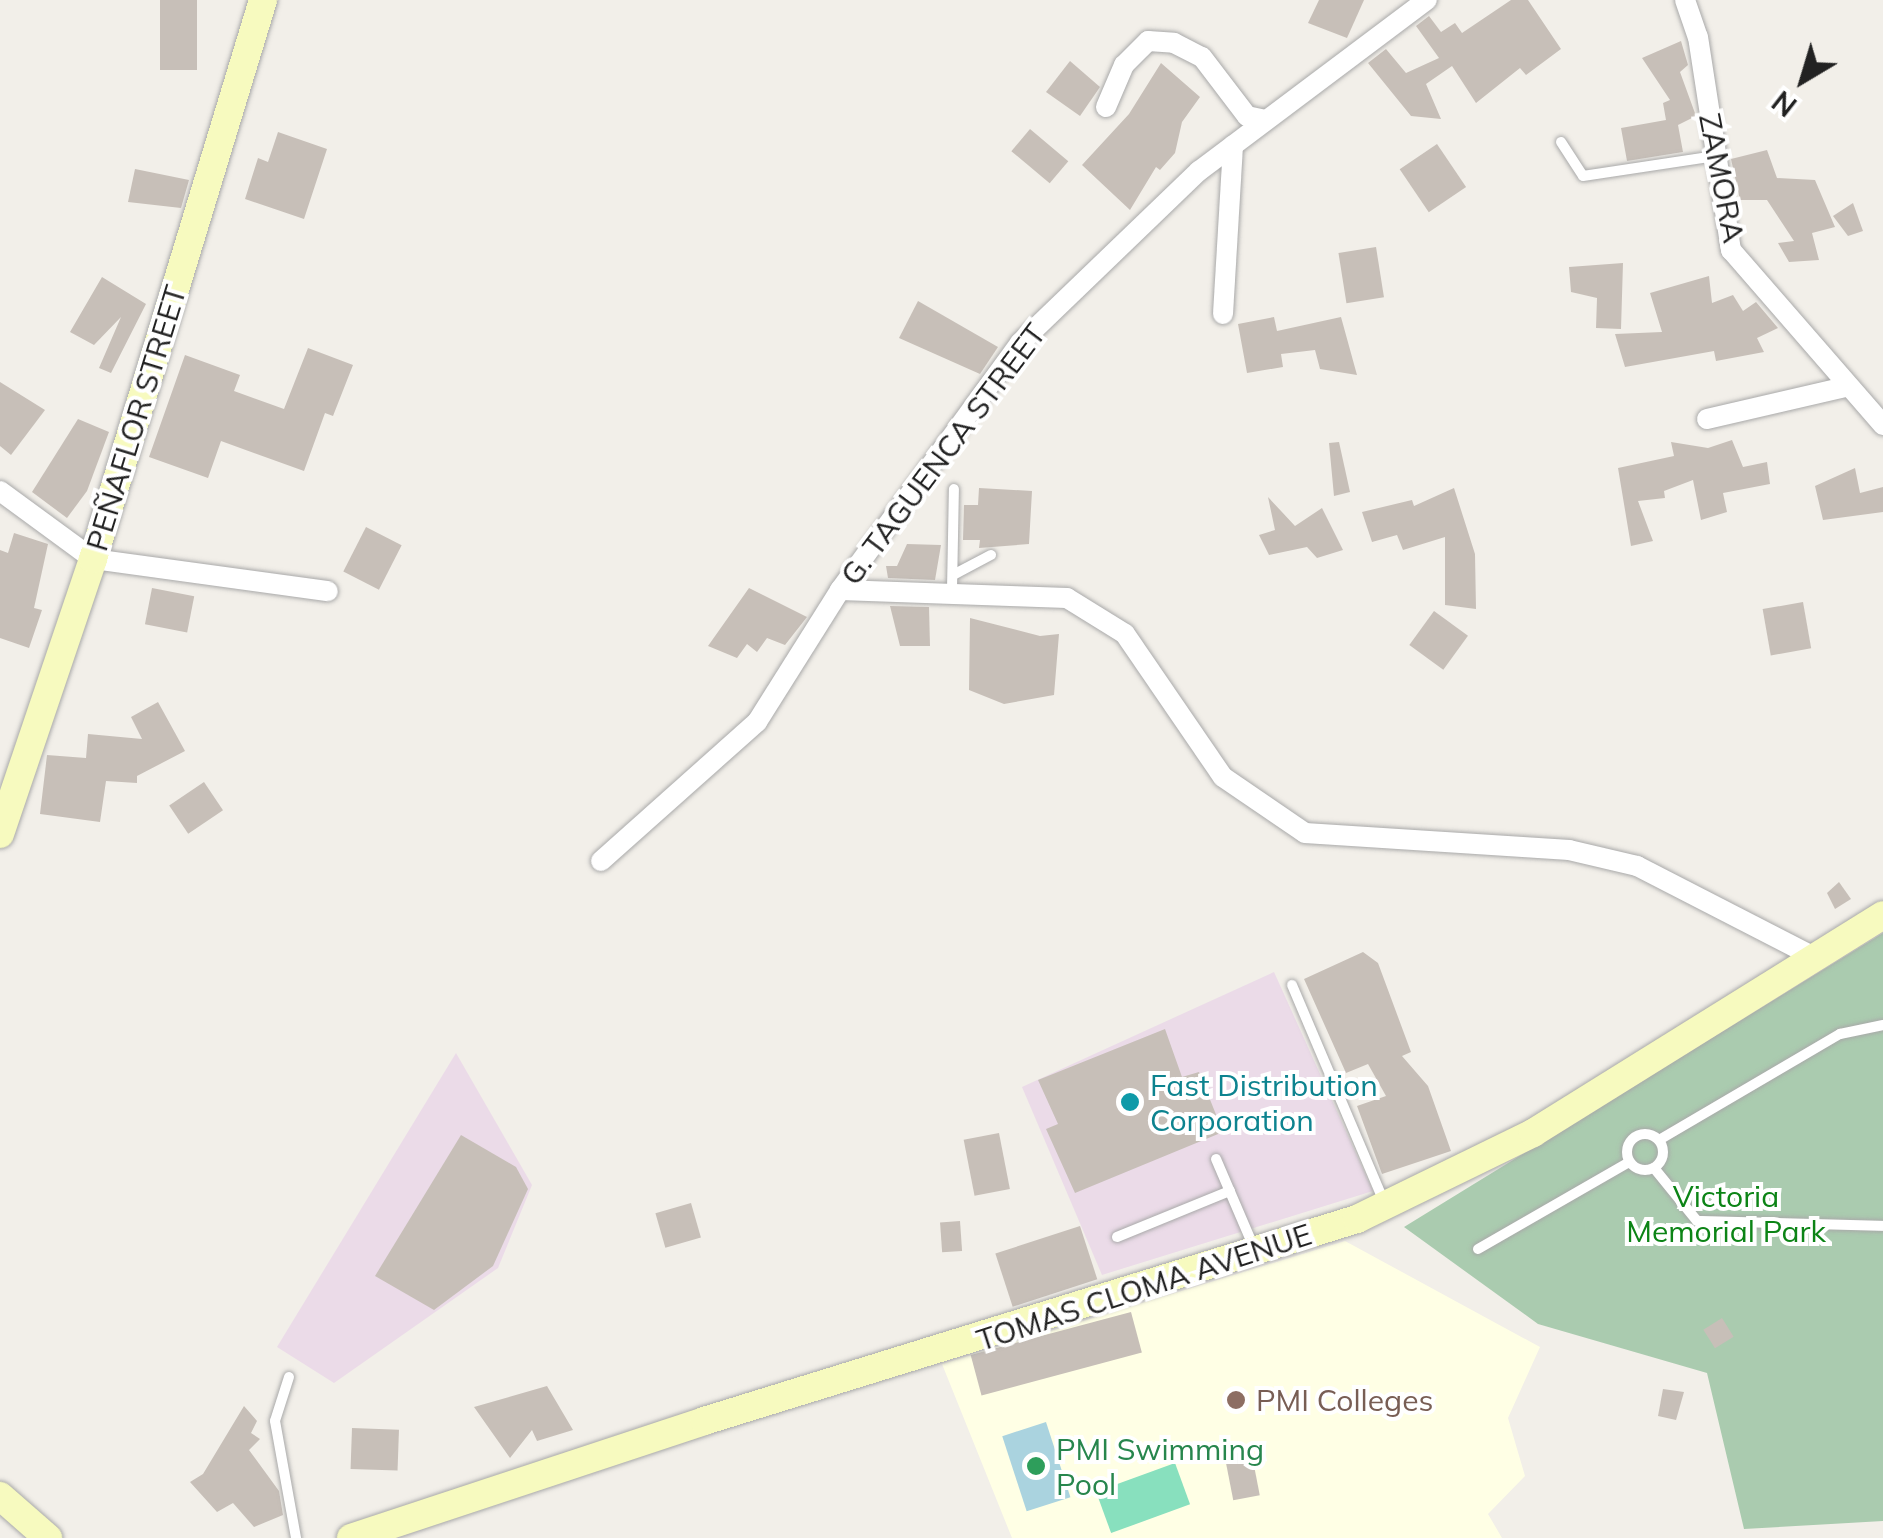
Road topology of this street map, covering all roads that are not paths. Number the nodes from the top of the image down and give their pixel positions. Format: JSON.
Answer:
{"nodes":[{"id":1,"x":263,"y":0,"type":"edge"},
{"id":2,"x":1427,"y":0,"type":"edge"},
{"id":3,"x":1685,"y":0,"type":"edge"},
{"id":4,"x":1106,"y":107,"type":"dead end"},
{"id":5,"x":1266,"y":120,"type":"junction"},
{"id":6,"x":1561,"y":142,"type":"dead end"},
{"id":7,"x":1233,"y":145,"type":"junction"},
{"id":8,"x":1716,"y":156,"type":"junction"},
{"id":9,"x":1223,"y":314,"type":"dead end"},
{"id":10,"x":1846,"y":387,"type":"junction"},
{"id":11,"x":1707,"y":418,"type":"dead end"},
{"id":12,"x":1883,"y":425,"type":"edge"},
{"id":13,"x":954,"y":489,"type":"dead end"},
{"id":14,"x":0,"y":492,"type":"edge"},
{"id":15,"x":991,"y":555,"type":"dead end"},
{"id":16,"x":93,"y":559,"type":"junction"},
{"id":17,"x":953,"y":582,"type":"junction"},
{"id":18,"x":840,"y":590,"type":"junction"},
{"id":19,"x":328,"y":591,"type":"dead end"},
{"id":20,"x":2,"y":821,"type":"edge"},
{"id":21,"x":601,"y":861,"type":"dead end"},
{"id":22,"x":1883,"y":914,"type":"edge"},
{"id":23,"x":1812,"y":956,"type":"junction"},
{"id":24,"x":1292,"y":985,"type":"dead end"},
{"id":25,"x":1883,"y":1025,"type":"edge"},
{"id":26,"x":1659,"y":1140,"type":"junction"},
{"id":27,"x":1216,"y":1159,"type":"dead end"},
{"id":28,"x":1629,"y":1162,"type":"junction"},
{"id":29,"x":1654,"y":1168,"type":"junction"},
{"id":30,"x":1230,"y":1191,"type":"junction"},
{"id":31,"x":1385,"y":1205,"type":"junction"},
{"id":32,"x":1883,"y":1226,"type":"edge"},
{"id":33,"x":1117,"y":1237,"type":"dead end"},
{"id":34,"x":1478,"y":1249,"type":"dead end"},
{"id":35,"x":1255,"y":1251,"type":"junction"},
{"id":36,"x":288,"y":1377,"type":"dead end"},
{"id":37,"x":0,"y":1496,"type":"edge"},
{"id":38,"x":48,"y":1538,"type":"edge"},
{"id":39,"x":296,"y":1538,"type":"edge"},
{"id":40,"x":352,"y":1538,"type":"edge"}],
"edges":[{"from":1,"to":16,"type":"main road","name":"PEÑAFLOR STREET"},
{"from":2,"to":5,"type":"street","name":"G. TAGUENCA STREET"},
{"from":3,"to":8,"type":"street","name":"ZAMORA"},
{"from":4,"to":5,"type":"street"},
{"from":5,"to":7,"type":"street","name":"G. TAGUENCA STREET"},
{"from":6,"to":8,"type":"lane"},
{"from":7,"to":9,"type":"street"},
{"from":7,"to":18,"type":"street","name":"G. TAGUENCA STREET"},
{"from":8,"to":10,"type":"street","name":"ZAMORA"},
{"from":10,"to":11,"type":"street"},
{"from":10,"to":12,"type":"street","name":"ZAMORA"},
{"from":13,"to":17,"type":"lane"},
{"from":14,"to":16,"type":"street"},
{"from":15,"to":17,"type":"lane"},
{"from":16,"to":19,"type":"street"},
{"from":16,"to":20,"type":"main road","name":"PEÑAFLOR STREET"},
{"from":17,"to":18,"type":"street"},
{"from":17,"to":23,"type":"street"},
{"from":18,"to":21,"type":"street","name":"G. TAGUENCA STREET"},
{"from":22,"to":23,"type":"main road","name":"TOMAS CLOMA AVENUE"},
{"from":23,"to":31,"type":"main road","name":"TOMAS CLOMA AVENUE"},
{"from":24,"to":31,"type":"lane"},
{"from":25,"to":26,"type":"lane"},
{"from":26,"to":28,"type":"lane"},
{"from":26,"to":29,"type":"lane"},
{"from":27,"to":30,"type":"lane"},
{"from":28,"to":29,"type":"lane"},
{"from":28,"to":34,"type":"lane"},
{"from":29,"to":32,"type":"lane"},
{"from":30,"to":33,"type":"lane"},
{"from":30,"to":35,"type":"lane"},
{"from":31,"to":35,"type":"main road","name":"TOMAS CLOMA AVENUE"},
{"from":35,"to":40,"type":"main road","name":"TOMAS CLOMA AVENUE"},
{"from":36,"to":39,"type":"lane"},
{"from":37,"to":38,"type":"main road"}]}
